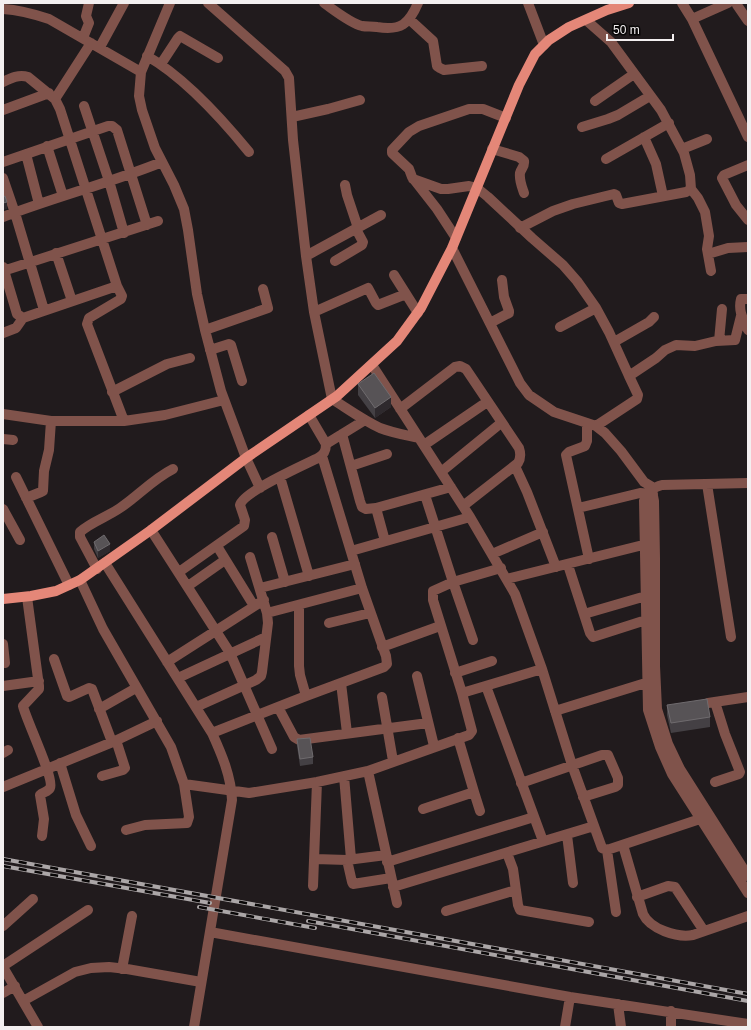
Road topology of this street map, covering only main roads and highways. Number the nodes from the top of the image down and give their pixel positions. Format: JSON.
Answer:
{"nodes":[{"id":1,"x":629,"y":3,"type":"edge"},
{"id":2,"x":3,"y":599,"type":"edge"}],
"edges":[{"from":1,"to":2,"type":"main road"}]}
